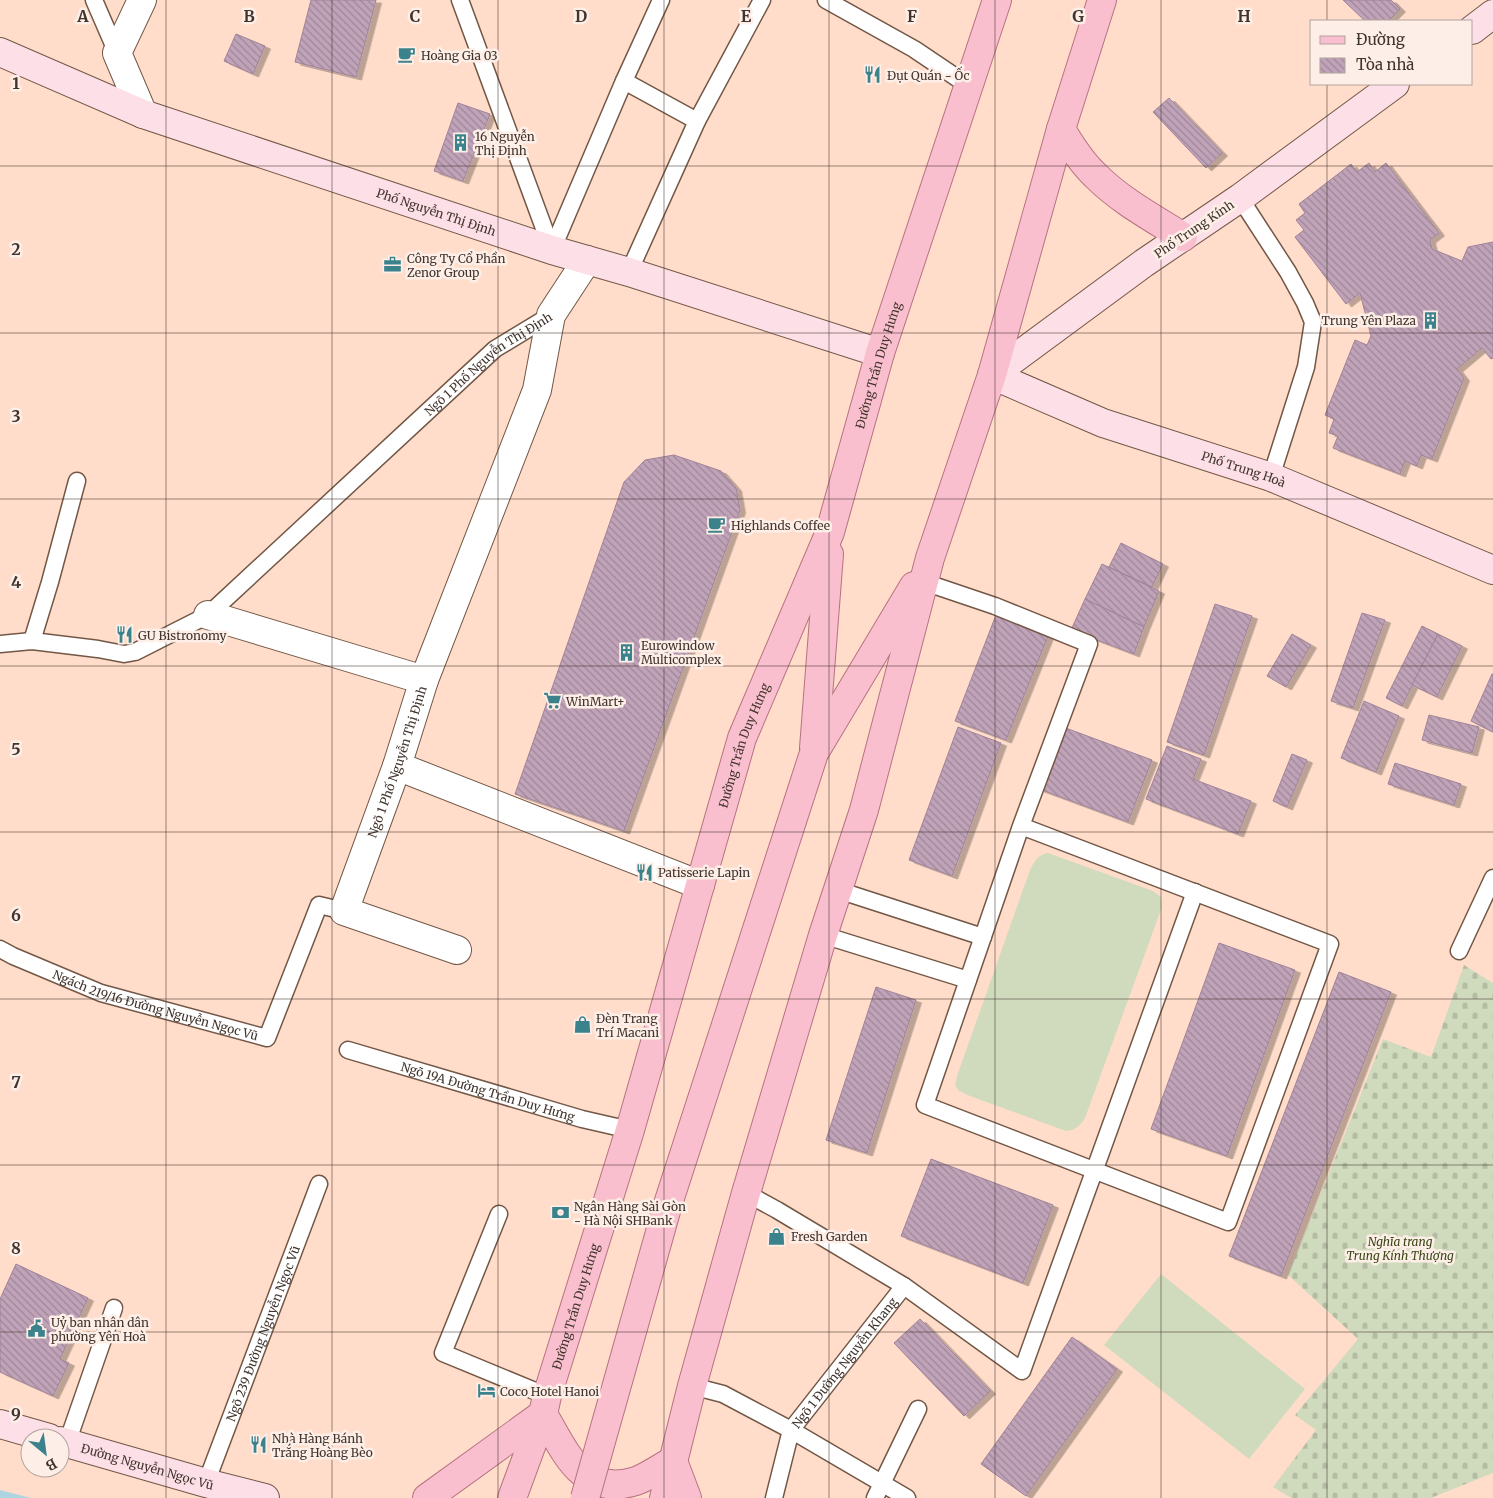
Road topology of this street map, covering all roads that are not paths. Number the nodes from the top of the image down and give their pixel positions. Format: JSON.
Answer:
{"nodes":[{"id":1,"x":94,"y":0,"type":"edge"},
{"id":2,"x":142,"y":0,"type":"edge"},
{"id":3,"x":460,"y":0,"type":"edge"},
{"id":4,"x":661,"y":0,"type":"edge"},
{"id":5,"x":762,"y":0,"type":"edge"},
{"id":6,"x":826,"y":0,"type":"edge"},
{"id":7,"x":997,"y":0,"type":"edge"},
{"id":8,"x":1102,"y":0,"type":"edge"},
{"id":9,"x":1493,"y":14,"type":"edge"},
{"id":10,"x":1473,"y":29,"type":"edge"},
{"id":11,"x":0,"y":52,"type":"edge"},
{"id":12,"x":117,"y":53,"type":"junction"},
{"id":13,"x":624,"y":81,"type":"junction"},
{"id":14,"x":1395,"y":85,"type":"edge"},
{"id":15,"x":969,"y":86,"type":"junction"},
{"id":16,"x":144,"y":114,"type":"junction"},
{"id":17,"x":696,"y":121,"type":"junction"},
{"id":18,"x":1061,"y":129,"type":"junction"},
{"id":19,"x":1240,"y":198,"type":"junction"},
{"id":20,"x":1183,"y":237,"type":"junction"},
{"id":21,"x":552,"y":250,"type":"junction"},
{"id":22,"x":587,"y":260,"type":"junction"},
{"id":23,"x":629,"y":272,"type":"junction"},
{"id":24,"x":551,"y":315,"type":"junction"},
{"id":25,"x":880,"y":352,"type":"junction"},
{"id":26,"x":992,"y":374,"type":"junction"},
{"id":27,"x":1271,"y":477,"type":"junction"},
{"id":28,"x":77,"y":481,"type":"dead end"},
{"id":29,"x":830,"y":532,"type":"junction"},
{"id":30,"x":927,"y":570,"type":"junction"},
{"id":31,"x":1493,"y":570,"type":"edge"},
{"id":32,"x":208,"y":615,"type":"junction"},
{"id":33,"x":32,"y":642,"type":"junction"},
{"id":34,"x":0,"y":644,"type":"edge"},
{"id":35,"x":424,"y":680,"type":"junction"},
{"id":36,"x":814,"y":753,"type":"junction"},
{"id":37,"x":397,"y":766,"type":"junction"},
{"id":38,"x":1021,"y":826,"type":"junction"},
{"id":39,"x":1493,"y":878,"type":"edge"},
{"id":40,"x":700,"y":885,"type":"junction"},
{"id":41,"x":838,"y":890,"type":"junction"},
{"id":42,"x":1195,"y":892,"type":"junction"},
{"id":43,"x":344,"y":911,"type":"junction"},
{"id":44,"x":823,"y":935,"type":"junction"},
{"id":45,"x":983,"y":937,"type":"junction"},
{"id":46,"x":0,"y":949,"type":"edge"},
{"id":47,"x":457,"y":950,"type":"dead end"},
{"id":48,"x":1459,"y":951,"type":"dead end"},
{"id":49,"x":968,"y":980,"type":"junction"},
{"id":50,"x":348,"y":1050,"type":"dead end"},
{"id":51,"x":630,"y":1130,"type":"junction"},
{"id":52,"x":1094,"y":1171,"type":"junction"},
{"id":53,"x":319,"y":1184,"type":"dead end"},
{"id":54,"x":746,"y":1193,"type":"junction"},
{"id":55,"x":499,"y":1214,"type":"dead end"},
{"id":56,"x":904,"y":1286,"type":"junction"},
{"id":57,"x":114,"y":1308,"type":"dead end"},
{"id":58,"x":692,"y":1386,"type":"junction"},
{"id":59,"x":545,"y":1405,"type":"junction"},
{"id":60,"x":918,"y":1409,"type":"dead end"},
{"id":61,"x":0,"y":1424,"type":"edge"},
{"id":62,"x":64,"y":1428,"type":"edge"},
{"id":63,"x":20,"y":1430,"type":"edge"},
{"id":64,"x":790,"y":1430,"type":"junction"},
{"id":65,"x":70,"y":1444,"type":"edge"},
{"id":66,"x":673,"y":1461,"type":"junction"},
{"id":67,"x":206,"y":1483,"type":"junction"},
{"id":68,"x":878,"y":1491,"type":"edge"},
{"id":69,"x":266,"y":1498,"type":"edge"},
{"id":70,"x":427,"y":1498,"type":"edge"},
{"id":71,"x":512,"y":1498,"type":"edge"},
{"id":72,"x":585,"y":1498,"type":"edge"},
{"id":73,"x":664,"y":1498,"type":"edge"},
{"id":74,"x":688,"y":1498,"type":"edge"},
{"id":75,"x":774,"y":1498,"type":"edge"},
{"id":76,"x":906,"y":1498,"type":"edge"}],
"edges":[{"from":1,"to":12,"type":"lane"},
{"from":2,"to":12,"type":"street"},
{"from":3,"to":21,"type":"lane"},
{"from":4,"to":13,"type":"lane"},
{"from":5,"to":17,"type":"lane"},
{"from":6,"to":15,"type":"lane"},
{"from":7,"to":15,"type":"main road","name":"Đường Trần Duy Hưng"},
{"from":8,"to":18,"type":"main road"},
{"from":9,"to":10,"type":"street"},
{"from":11,"to":16,"type":"street","name":"Phố Nguyễn Thị Định"},
{"from":12,"to":16,"type":"street"},
{"from":13,"to":17,"type":"lane"},
{"from":13,"to":21,"type":"lane"},
{"from":14,"to":19,"type":"street","name":"Phố Trung Kính"},
{"from":15,"to":25,"type":"main road","name":"Đường Trần Duy Hưng"},
{"from":16,"to":21,"type":"street","name":"Phố Nguyễn Thị Định"},
{"from":17,"to":23,"type":"lane"},
{"from":18,"to":20,"type":"main road"},
{"from":18,"to":26,"type":"main road"},
{"from":19,"to":20,"type":"street","name":"Phố Trung Kính"},
{"from":19,"to":27,"type":"lane"},
{"from":20,"to":26,"type":"street","name":"Phố Trung Kính"},
{"from":21,"to":22,"type":"street","name":"Phố Nguyễn Thị Định"},
{"from":22,"to":23,"type":"street","name":"Phố Nguyễn Thị Định"},
{"from":22,"to":24,"type":"street"},
{"from":23,"to":25,"type":"street","name":"Phố Nguyễn Thị Định"},
{"from":24,"to":32,"type":"lane","name":"Ngõ 1 Phố Nguyễn Thị Định"},
{"from":24,"to":35,"type":"street","name":"Ngõ 1 Phố Nguyễn Thị Định"},
{"from":25,"to":29,"type":"main road","name":"Đường Trần Duy Hưng"},
{"from":26,"to":27,"type":"street","name":"Phố Trung Hoà"},
{"from":26,"to":30,"type":"main road"},
{"from":27,"to":31,"type":"street","name":"Phố Trung Hoà"},
{"from":28,"to":33,"type":"lane"},
{"from":29,"to":36,"type":"main road"},
{"from":29,"to":40,"type":"main road","name":"Đường Trần Duy Hưng"},
{"from":30,"to":36,"type":"main road"},
{"from":30,"to":38,"type":"lane"},
{"from":30,"to":41,"type":"main road"},
{"from":32,"to":33,"type":"lane","name":"Ngõ 1 Phố Nguyễn Thị Định"},
{"from":32,"to":35,"type":"street"},
{"from":33,"to":34,"type":"lane","name":"Ngõ 1 Phố Nguyễn Thị Định"},
{"from":35,"to":37,"type":"street","name":"Ngõ 1 Phố Nguyễn Thị Định"},
{"from":36,"to":72,"type":"main road","bridge":true},
{"from":37,"to":40,"type":"street"},
{"from":37,"to":43,"type":"street","name":"Ngõ 1 Phố Nguyễn Thị Định"},
{"from":38,"to":42,"type":"lane"},
{"from":38,"to":45,"type":"lane"},
{"from":39,"to":48,"type":"lane"},
{"from":40,"to":51,"type":"main road","name":"Đường Trần Duy Hưng"},
{"from":41,"to":44,"type":"main road"},
{"from":41,"to":45,"type":"lane"},
{"from":42,"to":52,"type":"lane"},
{"from":42,"to":52,"type":"lane"},
{"from":43,"to":46,"type":"lane","name":"Ngách 219/16 Đường Nguyễn Ngọc Vũ"},
{"from":43,"to":47,"type":"street"},
{"from":44,"to":49,"type":"lane"},
{"from":44,"to":54,"type":"main road"},
{"from":45,"to":49,"type":"lane"},
{"from":49,"to":52,"type":"lane"},
{"from":50,"to":51,"type":"lane","name":"Ngõ 19A Đường Trần Duy Hưng"},
{"from":51,"to":59,"type":"main road","name":"Đường Trần Duy Hưng"},
{"from":52,"to":56,"type":"lane"},
{"from":53,"to":67,"type":"lane","name":"Ngõ 239 Đường Nguyễn Ngọc Vũ"},
{"from":54,"to":56,"type":"lane"},
{"from":54,"to":58,"type":"main road"},
{"from":55,"to":59,"type":"lane"},
{"from":56,"to":64,"type":"lane","name":"Ngõ 1 Đường Nguyễn Khang"},
{"from":57,"to":62,"type":"lane"},
{"from":58,"to":64,"type":"lane"},
{"from":58,"to":66,"type":"main road"},
{"from":59,"to":66,"type":"main road"},
{"from":59,"to":70,"type":"main road"},
{"from":59,"to":71,"type":"main road","name":"Đường Trần Duy Hưng"},
{"from":60,"to":68,"type":"lane"},
{"from":61,"to":63,"type":"street","name":"Đường Nguyễn Ngọc Vũ"},
{"from":64,"to":68,"type":"lane"},
{"from":64,"to":75,"type":"lane","name":"Ngõ 1 Đường Nguyễn Khang"},
{"from":65,"to":67,"type":"street","name":"Đường Nguyễn Ngọc Vũ"},
{"from":66,"to":73,"type":"main road"},
{"from":66,"to":74,"type":"main road"},
{"from":67,"to":69,"type":"street","name":"Đường Nguyễn Ngọc Vũ"},
{"from":68,"to":76,"type":"lane"}]}
